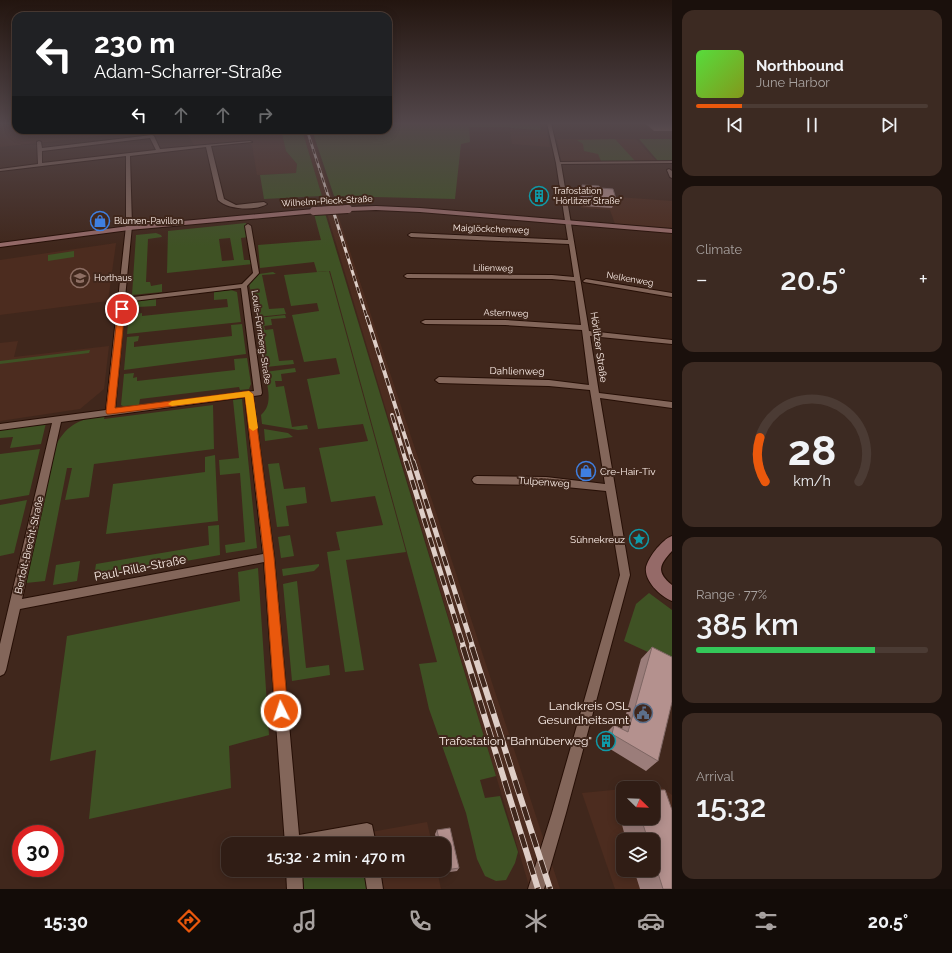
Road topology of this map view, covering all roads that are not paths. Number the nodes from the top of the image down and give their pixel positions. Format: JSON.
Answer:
{"nodes":[{"id":1,"x":44,"y":164,"type":"edge"},
{"id":2,"x":128,"y":164,"type":"edge"},
{"id":3,"x":213,"y":164,"type":"edge"},
{"id":4,"x":558,"y":164,"type":"edge"},
{"id":5,"x":40,"y":165,"type":"joint"},
{"id":6,"x":0,"y":170,"type":"edge"},
{"id":7,"x":669,"y":170,"type":"dead end"},
{"id":8,"x":672,"y":176,"type":"edge"},
{"id":9,"x":264,"y":204,"type":"dead end"},
{"id":10,"x":568,"y":222,"type":"junction"},
{"id":11,"x":248,"y":226,"type":"dead end"},
{"id":12,"x":129,"y":228,"type":"junction"},
{"id":13,"x":672,"y":232,"type":"edge"},
{"id":14,"x":411,"y":235,"type":"dead end"},
{"id":15,"x":570,"y":242,"type":"junction"},
{"id":16,"x":4,"y":244,"type":"edge"},
{"id":17,"x":407,"y":276,"type":"dead end"},
{"id":18,"x":582,"y":280,"type":"junction"},
{"id":19,"x":244,"y":286,"type":"junction"},
{"id":20,"x":672,"y":295,"type":"edge"},
{"id":21,"x":123,"y":300,"type":"junction"},
{"id":22,"x":426,"y":322,"type":"dead end"},
{"id":23,"x":585,"y":330,"type":"junction"},
{"id":24,"x":672,"y":342,"type":"edge"},
{"id":25,"x":439,"y":380,"type":"dead end"},
{"id":26,"x":594,"y":392,"type":"junction"},
{"id":27,"x":254,"y":393,"type":"junction"},
{"id":28,"x":672,"y":405,"type":"edge"},
{"id":29,"x":110,"y":412,"type":"junction"},
{"id":30,"x":57,"y":419,"type":"junction"},
{"id":31,"x":0,"y":427,"type":"edge"},
{"id":32,"x":477,"y":480,"type":"dead end"},
{"id":33,"x":610,"y":488,"type":"junction"},
{"id":34,"x":672,"y":542,"type":"edge"},
{"id":35,"x":269,"y":557,"type":"junction"},
{"id":36,"x":672,"y":594,"type":"edge"},
{"id":37,"x":15,"y":605,"type":"junction"},
{"id":38,"x":3,"y":645,"type":"edge"},
{"id":39,"x":0,"y":670,"type":"edge"},
{"id":40,"x":291,"y":837,"type":"edge"},
{"id":41,"x":330,"y":837,"type":"edge"},
{"id":42,"x":368,"y":837,"type":"edge"},
{"id":43,"x":294,"y":877,"type":"edge"},
{"id":44,"x":373,"y":877,"type":"edge"},
{"id":45,"x":295,"y":889,"type":"edge"},
{"id":46,"x":374,"y":889,"type":"edge"},
{"id":47,"x":536,"y":889,"type":"edge"}],
"edges":[{"from":1,"to":5,"type":"street"},
{"from":2,"to":12,"type":"street"},
{"from":3,"to":9,"type":"street"},
{"from":4,"to":10,"type":"street","name":"Hörlitzer Straße"},
{"from":5,"to":6,"type":"street"},
{"from":7,"to":8,"type":"street"},
{"from":10,"to":12,"type":"main road","name":"Wilhelm-Pieck-Straße","bridge":true},
{"from":10,"to":13,"type":"main road","name":"Wilhelm-Pieck-Straße"},
{"from":10,"to":15,"type":"street","name":"Hörlitzer Straße"},
{"from":11,"to":19,"type":"street"},
{"from":12,"to":16,"type":"main road","name":"Wilhelm-Pieck-Straße"},
{"from":12,"to":21,"type":"street"},
{"from":14,"to":15,"type":"street","name":"Maiglöckchenweg"},
{"from":15,"to":18,"type":"street","name":"Hörlitzer Straße"},
{"from":17,"to":18,"type":"street","name":"Lilienweg"},
{"from":18,"to":20,"type":"street","name":"Nelkenweg"},
{"from":18,"to":23,"type":"street","name":"Hörlitzer Straße"},
{"from":19,"to":21,"type":"street","name":"Louis-Fürnberg-Straße"},
{"from":19,"to":27,"type":"street","name":"Louis-Fürnberg-Straße"},
{"from":21,"to":29,"type":"street"},
{"from":22,"to":23,"type":"street","name":"Asternweg"},
{"from":23,"to":24,"type":"street","name":"Asternweg"},
{"from":23,"to":26,"type":"street","name":"Hörlitzer Straße"},
{"from":25,"to":26,"type":"street","name":"Dahlienweg"},
{"from":26,"to":28,"type":"street","name":"Dahlienweg"},
{"from":26,"to":33,"type":"street","name":"Hörlitzer Straße"},
{"from":27,"to":29,"type":"street"},
{"from":27,"to":35,"type":"street","name":"Louis-Fürnberg-Straße"},
{"from":29,"to":30,"type":"street"},
{"from":30,"to":31,"type":"street"},
{"from":30,"to":37,"type":"street","name":"Bertolt-Brecht-Straße"},
{"from":32,"to":33,"type":"street","name":"Tulpenweg"},
{"from":33,"to":47,"type":"street","name":"Hörlitzer Straße"},
{"from":34,"to":36,"type":"main road"},
{"from":35,"to":37,"type":"street","name":"Paul-Rilla-Straße"},
{"from":35,"to":40,"type":"street","name":"Louis-Fürnberg-Straße"},
{"from":37,"to":38,"type":"street","name":"Bertolt-Brecht-Straße"},
{"from":38,"to":39,"type":"street","name":"Bertolt-Brecht-Straße"},
{"from":41,"to":42,"type":"street"},
{"from":43,"to":45,"type":"street"},
{"from":44,"to":46,"type":"street"}]}
